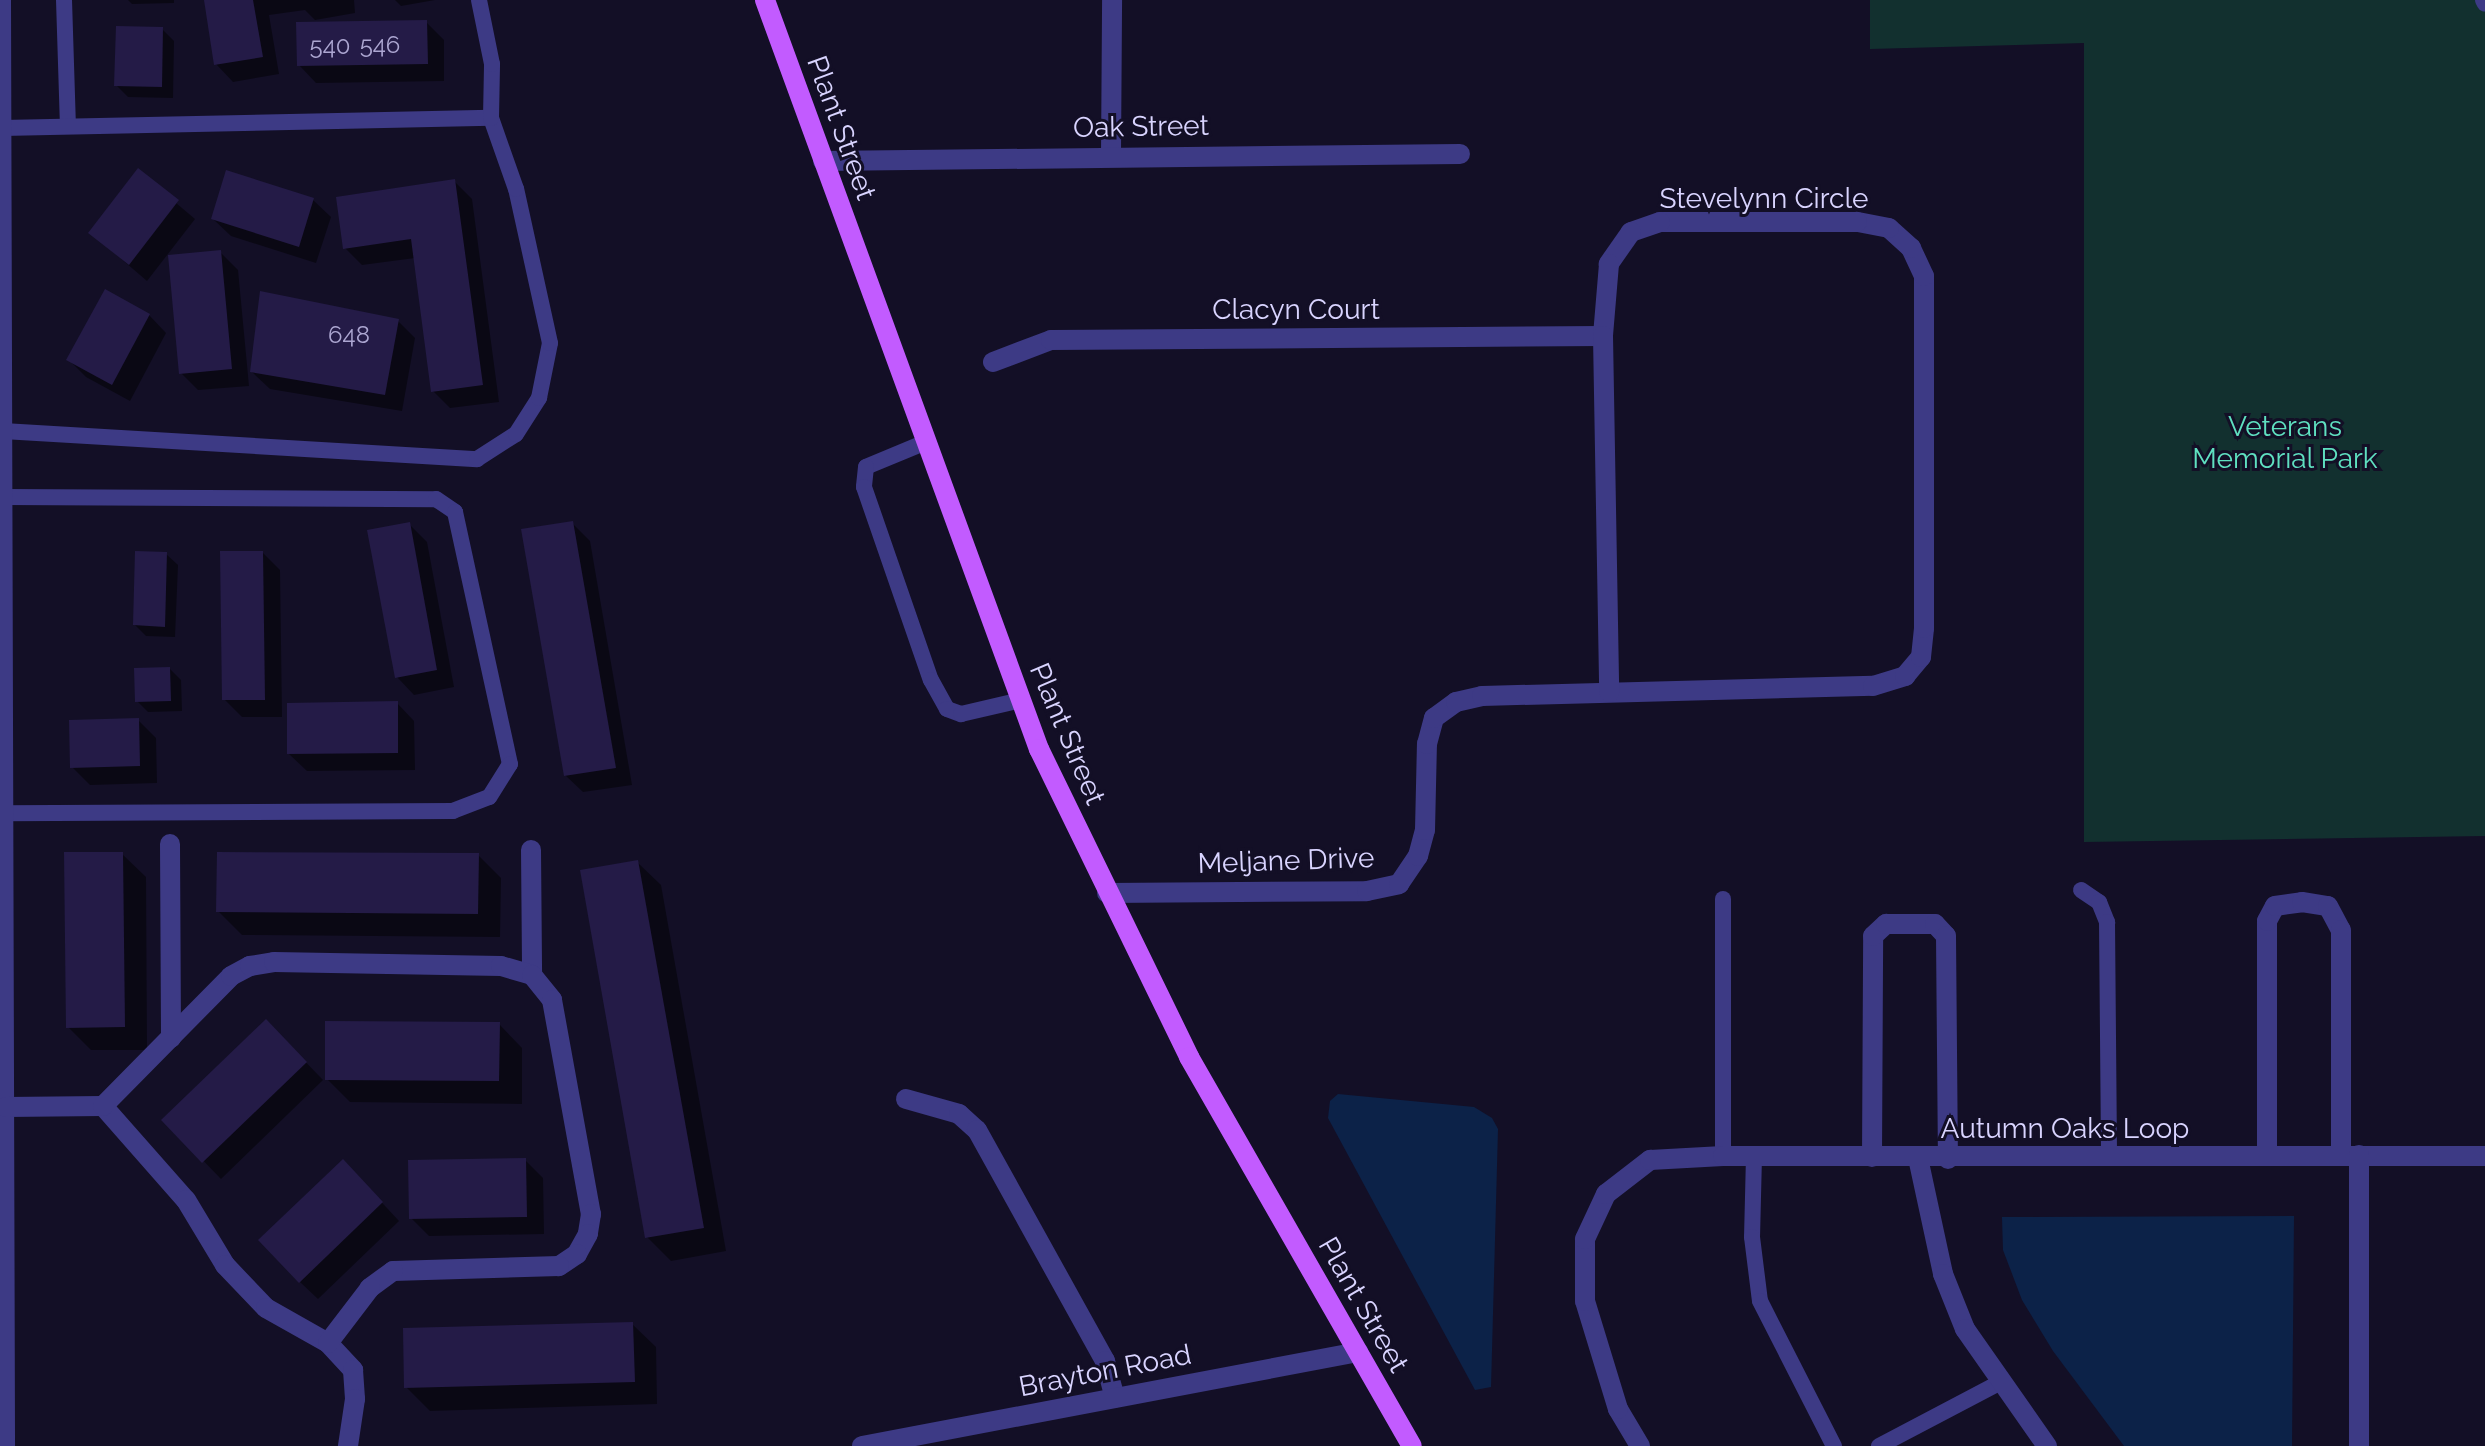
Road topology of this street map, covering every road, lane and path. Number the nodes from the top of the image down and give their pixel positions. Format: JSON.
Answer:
{"nodes":[{"id":1,"x":1,"y":0,"type":"edge"},
{"id":2,"x":64,"y":0,"type":"edge"},
{"id":3,"x":479,"y":0,"type":"edge"},
{"id":4,"x":765,"y":0,"type":"edge"},
{"id":5,"x":1112,"y":0,"type":"edge"},
{"id":6,"x":491,"y":118,"type":"junction"},
{"id":7,"x":68,"y":126,"type":"junction"},
{"id":8,"x":2,"y":128,"type":"junction"},
{"id":9,"x":1460,"y":154,"type":"dead end"},
{"id":10,"x":1111,"y":155,"type":"junction"},
{"id":11,"x":823,"y":161,"type":"junction"},
{"id":12,"x":1,"y":256,"type":"edge"},
{"id":13,"x":1603,"y":336,"type":"junction"},
{"id":14,"x":993,"y":362,"type":"dead end"},
{"id":15,"x":3,"y":431,"type":"junction"},
{"id":16,"x":926,"y":442,"type":"junction"},
{"id":17,"x":3,"y":497,"type":"junction"},
{"id":18,"x":1609,"y":692,"type":"junction"},
{"id":19,"x":1021,"y":700,"type":"junction"},
{"id":20,"x":5,"y":813,"type":"junction"},
{"id":21,"x":170,"y":844,"type":"dead end"},
{"id":22,"x":531,"y":850,"type":"dead end"},
{"id":23,"x":2081,"y":890,"type":"dead end"},
{"id":24,"x":1107,"y":893,"type":"junction"},
{"id":25,"x":1723,"y":899,"type":"dead end"},
{"id":26,"x":532,"y":975,"type":"junction"},
{"id":27,"x":171,"y":1038,"type":"junction"},
{"id":28,"x":906,"y":1099,"type":"dead end"},
{"id":29,"x":103,"y":1106,"type":"junction"},
{"id":30,"x":6,"y":1107,"type":"junction"},
{"id":31,"x":2350,"y":1155,"type":"junction"},
{"id":32,"x":1723,"y":1156,"type":"junction"},
{"id":33,"x":1754,"y":1156,"type":"junction"},
{"id":34,"x":2267,"y":1156,"type":"junction"},
{"id":35,"x":2485,"y":1156,"type":"edge"},
{"id":36,"x":1872,"y":1157,"type":"junction"},
{"id":37,"x":2109,"y":1157,"type":"junction"},
{"id":38,"x":1918,"y":1158,"type":"junction"},
{"id":39,"x":1948,"y":1159,"type":"junction"},
{"id":40,"x":328,"y":1343,"type":"junction"},
{"id":41,"x":1358,"y":1352,"type":"junction"},
{"id":42,"x":2003,"y":1381,"type":"junction"},
{"id":43,"x":1115,"y":1398,"type":"junction"},
{"id":44,"x":5,"y":1446,"type":"edge"},
{"id":45,"x":348,"y":1446,"type":"edge"},
{"id":46,"x":862,"y":1446,"type":"edge"},
{"id":47,"x":1412,"y":1446,"type":"edge"},
{"id":48,"x":1640,"y":1446,"type":"edge"},
{"id":49,"x":1834,"y":1446,"type":"edge"},
{"id":50,"x":1879,"y":1446,"type":"edge"},
{"id":51,"x":2047,"y":1446,"type":"edge"},
{"id":52,"x":2359,"y":1446,"type":"edge"}],
"edges":[{"from":1,"to":8,"type":"street"},
{"from":2,"to":7,"type":"lane"},
{"from":3,"to":6,"type":"lane"},
{"from":4,"to":11,"type":"main road","name":"Plant Street"},
{"from":5,"to":10,"type":"street"},
{"from":6,"to":7,"type":"lane"},
{"from":6,"to":15,"type":"lane"},
{"from":7,"to":8,"type":"lane"},
{"from":8,"to":12,"type":"street"},
{"from":9,"to":10,"type":"street","name":"Oak Street"},
{"from":10,"to":11,"type":"street","name":"Oak Street"},
{"from":11,"to":16,"type":"main road","name":"Plant Street"},
{"from":12,"to":15,"type":"street"},
{"from":13,"to":14,"type":"street","name":"Clacyn Court"},
{"from":13,"to":18,"type":"street","name":"Stevelynn Circle"},
{"from":13,"to":18,"type":"street","name":"Stevelynn Circle"},
{"from":15,"to":17,"type":"street"},
{"from":16,"to":19,"type":"main road","name":"Plant Street"},
{"from":16,"to":19,"type":"lane"},
{"from":17,"to":20,"type":"street"},
{"from":17,"to":20,"type":"lane"},
{"from":18,"to":24,"type":"street","name":"Meljane Drive"},
{"from":19,"to":24,"type":"main road","name":"Plant Street"},
{"from":20,"to":30,"type":"street"},
{"from":21,"to":27,"type":"street"},
{"from":22,"to":26,"type":"street"},
{"from":23,"to":37,"type":"lane"},
{"from":24,"to":41,"type":"main road","name":"Plant Street"},
{"from":25,"to":32,"type":"lane"},
{"from":26,"to":27,"type":"street"},
{"from":26,"to":40,"type":"street"},
{"from":27,"to":29,"type":"street"},
{"from":28,"to":43,"type":"street"},
{"from":29,"to":30,"type":"street"},
{"from":29,"to":40,"type":"street"},
{"from":30,"to":44,"type":"street"},
{"from":31,"to":34,"type":"street","name":"Autumn Oaks Loop"},
{"from":31,"to":34,"type":"street"},
{"from":31,"to":35,"type":"street","name":"Autumn Oaks Loop"},
{"from":31,"to":52,"type":"street"},
{"from":32,"to":33,"type":"street"},
{"from":32,"to":48,"type":"street"},
{"from":33,"to":36,"type":"street"},
{"from":33,"to":49,"type":"lane"},
{"from":34,"to":37,"type":"street","name":"Autumn Oaks Loop"},
{"from":36,"to":38,"type":"street"},
{"from":36,"to":39,"type":"street"},
{"from":37,"to":39,"type":"street","name":"Autumn Oaks Loop"},
{"from":38,"to":39,"type":"street","name":"Autumn Oaks Loop"},
{"from":38,"to":42,"type":"street","name":"Autumn Oaks Loop"},
{"from":40,"to":45,"type":"street"},
{"from":41,"to":43,"type":"street","name":"Brayton Road"},
{"from":41,"to":47,"type":"main road","name":"Plant Street"},
{"from":42,"to":50,"type":"lane"},
{"from":42,"to":51,"type":"street","name":"Autumn Oaks Loop"},
{"from":43,"to":46,"type":"street","name":"Brayton Road"}]}
